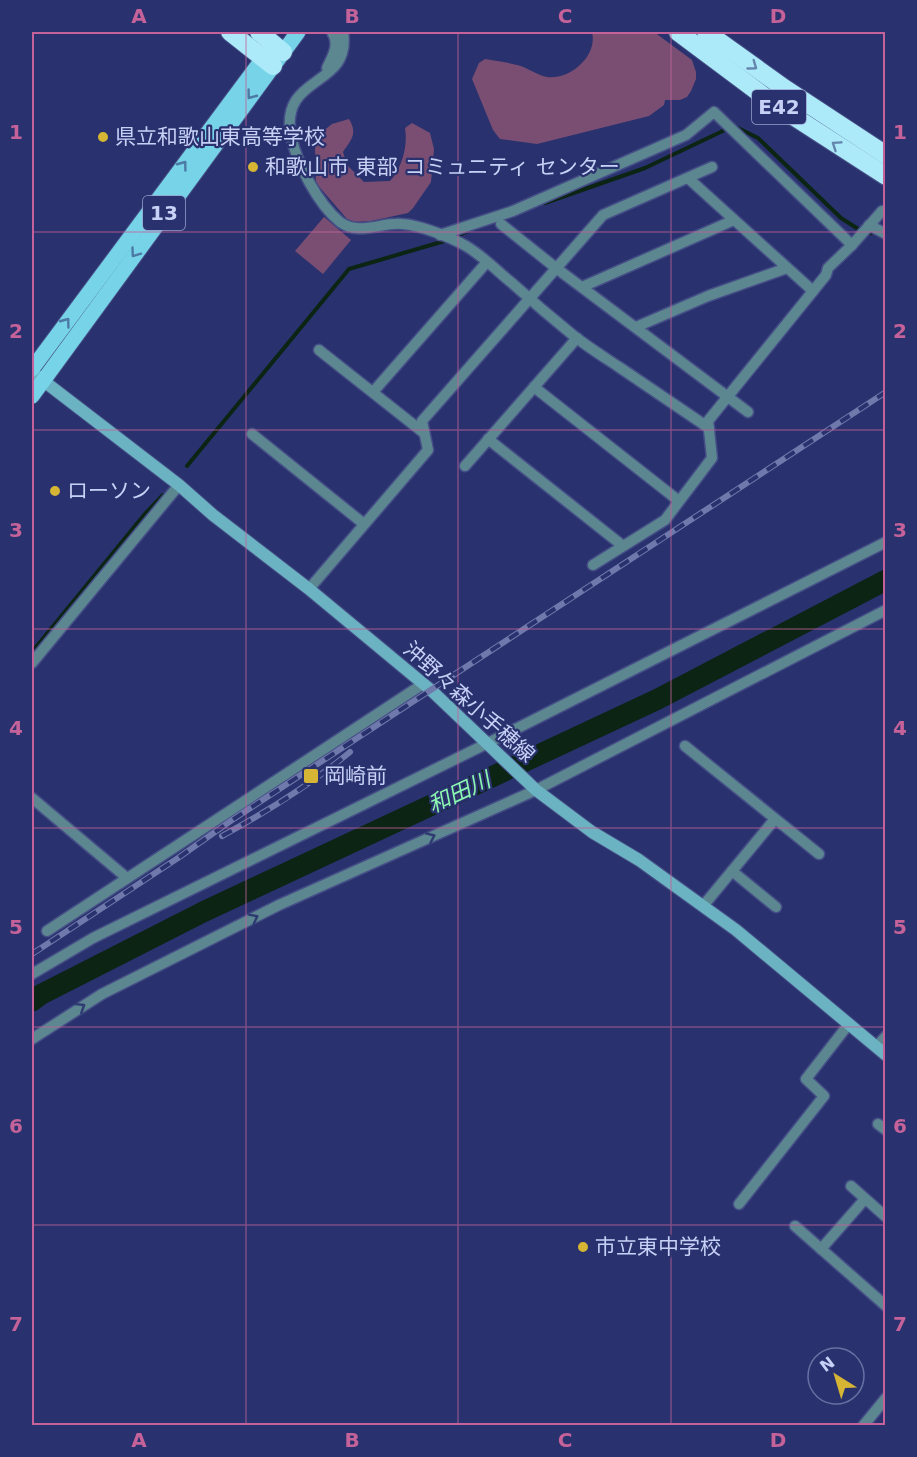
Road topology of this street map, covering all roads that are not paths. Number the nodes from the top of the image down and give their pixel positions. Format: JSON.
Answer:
{"nodes":[{"id":1,"x":230,"y":32,"type":"edge"},
{"id":2,"x":259,"y":32,"type":"edge"},
{"id":3,"x":287,"y":32,"type":"edge"},
{"id":4,"x":298,"y":32,"type":"edge"},
{"id":5,"x":332,"y":32,"type":"edge"},
{"id":6,"x":343,"y":32,"type":"edge"},
{"id":7,"x":678,"y":32,"type":"edge"},
{"id":8,"x":706,"y":32,"type":"edge"},
{"id":9,"x":273,"y":55,"type":"junction"},
{"id":10,"x":324,"y":76,"type":"junction"},
{"id":11,"x":885,"y":155,"type":"edge"},
{"id":12,"x":712,"y":167,"type":"dead end"},
{"id":13,"x":885,"y":176,"type":"edge"},
{"id":14,"x":688,"y":178,"type":"junction"},
{"id":15,"x":882,"y":211,"type":"dead end"},
{"id":16,"x":734,"y":220,"type":"junction"},
{"id":17,"x":501,"y":224,"type":"dead end"},
{"id":18,"x":870,"y":225,"type":"junction"},
{"id":19,"x":885,"y":234,"type":"edge"},
{"id":20,"x":440,"y":236,"type":"junction"},
{"id":21,"x":852,"y":245,"type":"junction"},
{"id":22,"x":487,"y":262,"type":"junction"},
{"id":23,"x":556,"y":268,"type":"junction"},
{"id":24,"x":787,"y":268,"type":"junction"},
{"id":25,"x":582,"y":287,"type":"junction"},
{"id":26,"x":813,"y":291,"type":"junction"},
{"id":27,"x":529,"y":299,"type":"junction"},
{"id":28,"x":636,"y":327,"type":"junction"},
{"id":29,"x":577,"y":338,"type":"junction"},
{"id":30,"x":318,"y":350,"type":"dead end"},
{"id":31,"x":35,"y":374,"type":"edge"},
{"id":32,"x":534,"y":387,"type":"junction"},
{"id":33,"x":373,"y":392,"type":"junction"},
{"id":34,"x":32,"y":396,"type":"edge"},
{"id":35,"x":727,"y":396,"type":"junction"},
{"id":36,"x":748,"y":412,"type":"dead end"},
{"id":37,"x":709,"y":428,"type":"junction"},
{"id":38,"x":424,"y":433,"type":"junction"},
{"id":39,"x":252,"y":434,"type":"dead end"},
{"id":40,"x":488,"y":439,"type":"junction"},
{"id":41,"x":465,"y":466,"type":"dead end"},
{"id":42,"x":179,"y":485,"type":"junction"},
{"id":43,"x":679,"y":501,"type":"junction"},
{"id":44,"x":364,"y":524,"type":"junction"},
{"id":45,"x":885,"y":542,"type":"edge"},
{"id":46,"x":623,"y":546,"type":"junction"},
{"id":47,"x":593,"y":565,"type":"dead end"},
{"id":48,"x":309,"y":588,"type":"junction"},
{"id":49,"x":885,"y":610,"type":"edge"},
{"id":50,"x":32,"y":663,"type":"edge"},
{"id":51,"x":423,"y":684,"type":"junction"},
{"id":52,"x":490,"y":745,"type":"junction"},
{"id":53,"x":686,"y":746,"type":"dead end"},
{"id":54,"x":533,"y":787,"type":"junction"},
{"id":55,"x":32,"y":798,"type":"edge"},
{"id":56,"x":775,"y":819,"type":"junction"},
{"id":57,"x":819,"y":854,"type":"dead end"},
{"id":58,"x":732,"y":871,"type":"junction"},
{"id":59,"x":126,"y":878,"type":"junction"},
{"id":60,"x":703,"y":906,"type":"junction"},
{"id":61,"x":776,"y":907,"type":"dead end"},
{"id":62,"x":47,"y":932,"type":"dead end"},
{"id":63,"x":32,"y":974,"type":"edge"},
{"id":64,"x":848,"y":1025,"type":"junction"},
{"id":65,"x":885,"y":1036,"type":"edge"},
{"id":66,"x":32,"y":1039,"type":"edge"},
{"id":67,"x":881,"y":1051,"type":"edge"},
{"id":68,"x":851,"y":1186,"type":"dead end"},
{"id":69,"x":865,"y":1199,"type":"junction"},
{"id":70,"x":740,"y":1204,"type":"dead end"},
{"id":71,"x":885,"y":1217,"type":"edge"},
{"id":72,"x":795,"y":1227,"type":"dead end"},
{"id":73,"x":821,"y":1249,"type":"junction"},
{"id":74,"x":885,"y":1306,"type":"edge"},
{"id":75,"x":885,"y":1398,"type":"edge"},
{"id":76,"x":863,"y":1425,"type":"edge"}],
"edges":[{"from":1,"to":9,"type":"highway"},
{"from":2,"to":9,"type":"highway"},
{"from":3,"to":9,"type":"main road","number":"13"},
{"from":4,"to":9,"type":"main road","number":"13"},
{"from":5,"to":10,"type":"street"},
{"from":6,"to":10,"type":"street"},
{"from":13,"to":7,"type":"highway","number":"E42","one_way":true},
{"from":8,"to":11,"type":"highway","number":"E42","one_way":true},
{"from":9,"to":31,"type":"main road","number":"13"},
{"from":10,"to":20,"type":"street"},
{"from":12,"to":14,"type":"street"},
{"from":14,"to":16,"type":"street"},
{"from":14,"to":23,"type":"street"},
{"from":15,"to":18,"type":"street"},
{"from":16,"to":24,"type":"street"},
{"from":16,"to":25,"type":"street"},
{"from":17,"to":23,"type":"street"},
{"from":18,"to":19,"type":"street"},
{"from":18,"to":21,"type":"street"},
{"from":20,"to":21,"type":"street"},
{"from":20,"to":22,"type":"street"},
{"from":21,"to":26,"type":"street"},
{"from":22,"to":27,"type":"street"},
{"from":22,"to":33,"type":"street"},
{"from":23,"to":25,"type":"street"},
{"from":23,"to":27,"type":"street"},
{"from":24,"to":26,"type":"street"},
{"from":24,"to":28,"type":"street"},
{"from":25,"to":28,"type":"street"},
{"from":26,"to":35,"type":"street"},
{"from":27,"to":29,"type":"street"},
{"from":27,"to":38,"type":"street"},
{"from":28,"to":35,"type":"street"},
{"from":29,"to":32,"type":"street"},
{"from":29,"to":37,"type":"street"},
{"from":30,"to":33,"type":"street"},
{"from":31,"to":34,"type":"main road","number":"13"},
{"from":31,"to":42,"type":"main road","name":"沖野々森小手穂線"},
{"from":32,"to":40,"type":"street"},
{"from":32,"to":43,"type":"street"},
{"from":33,"to":38,"type":"street"},
{"from":35,"to":36,"type":"street"},
{"from":35,"to":37,"type":"street"},
{"from":37,"to":43,"type":"street"},
{"from":38,"to":44,"type":"street"},
{"from":39,"to":44,"type":"street"},
{"from":40,"to":41,"type":"street"},
{"from":40,"to":46,"type":"street"},
{"from":42,"to":48,"type":"main road","name":"沖野々森小手穂線"},
{"from":42,"to":50,"type":"street"},
{"from":43,"to":46,"type":"street"},
{"from":44,"to":48,"type":"street"},
{"from":45,"to":52,"type":"street"},
{"from":46,"to":47,"type":"street"},
{"from":48,"to":51,"type":"main road","name":"沖野々森小手穂線"},
{"from":49,"to":54,"type":"street"},
{"from":51,"to":52,"type":"main road","name":"沖野々森小手穂線"},
{"from":51,"to":59,"type":"street"},
{"from":52,"to":54,"type":"main road","name":"沖野々森小手穂線"},
{"from":52,"to":63,"type":"street"},
{"from":53,"to":56,"type":"street"},
{"from":54,"to":60,"type":"main road","name":"沖野々森小手穂線"},
{"from":66,"to":54,"type":"street","one_way":true},
{"from":55,"to":59,"type":"street"},
{"from":56,"to":57,"type":"street"},
{"from":56,"to":58,"type":"street"},
{"from":58,"to":60,"type":"street"},
{"from":58,"to":61,"type":"street"},
{"from":59,"to":62,"type":"street"},
{"from":60,"to":64,"type":"main road","name":"沖野々森小手穂線"},
{"from":64,"to":67,"type":"main road","name":"沖野々森小手穂線"},
{"from":64,"to":70,"type":"street"},
{"from":65,"to":67,"type":"street"},
{"from":68,"to":69,"type":"street"},
{"from":69,"to":71,"type":"street"},
{"from":69,"to":73,"type":"street"},
{"from":72,"to":73,"type":"street"},
{"from":73,"to":74,"type":"street"},
{"from":75,"to":76,"type":"street"}]}
